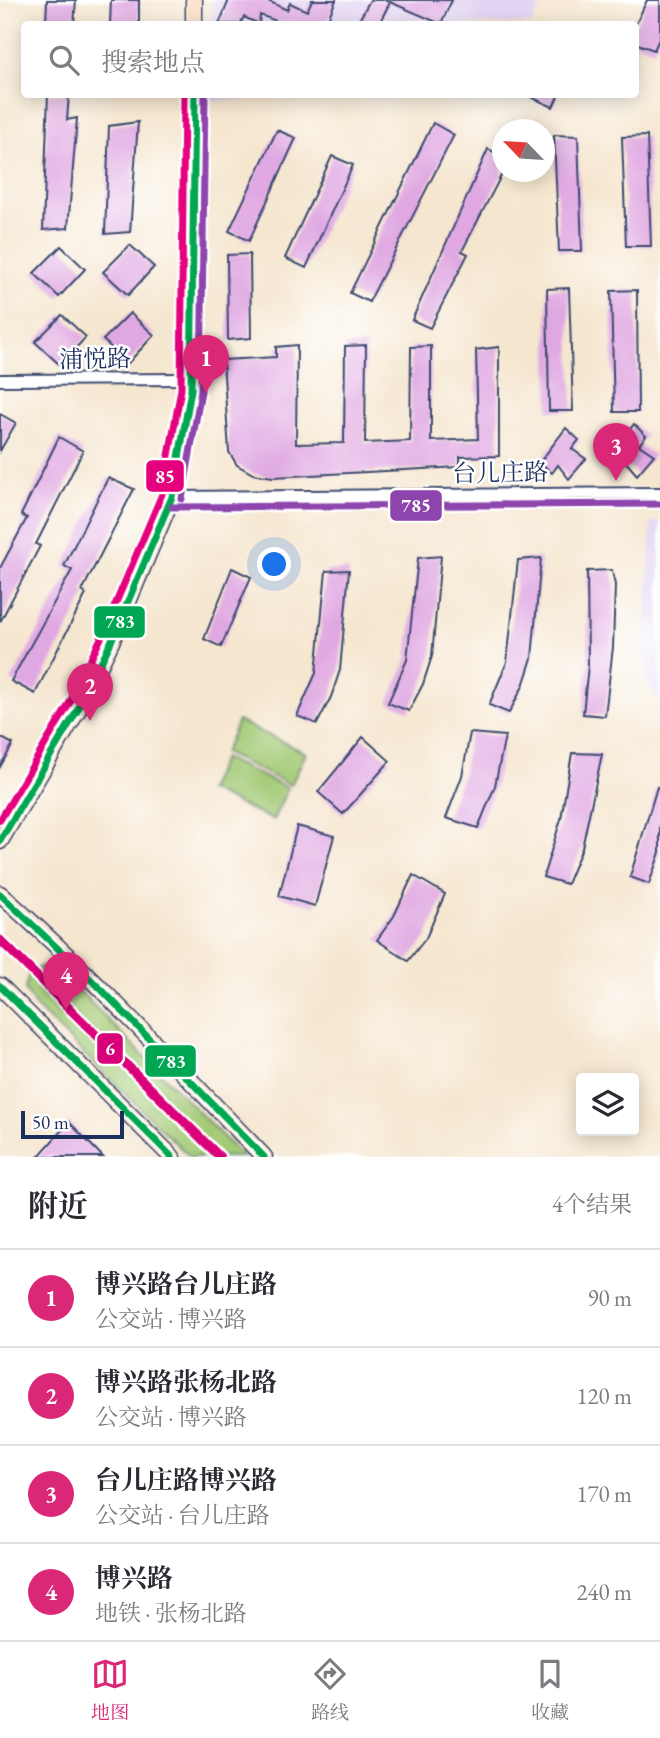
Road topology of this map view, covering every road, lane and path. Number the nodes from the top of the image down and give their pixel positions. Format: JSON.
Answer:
{"nodes":[{"id":1,"x":194,"y":0,"type":"edge"},
{"id":2,"x":194,"y":21,"type":"edge"},
{"id":3,"x":195,"y":98,"type":"edge"},
{"id":4,"x":190,"y":379,"type":"junction"},
{"id":5,"x":0,"y":380,"type":"edge"},
{"id":6,"x":660,"y":493,"type":"edge"},
{"id":7,"x":172,"y":497,"type":"junction"},
{"id":8,"x":0,"y":841,"type":"edge"},
{"id":9,"x":0,"y":894,"type":"edge"},
{"id":10,"x":0,"y":986,"type":"edge"},
{"id":11,"x":172,"y":1157,"type":"edge"},
{"id":12,"x":264,"y":1157,"type":"edge"}],
"edges":[{"from":1,"to":2,"type":"street"},
{"from":3,"to":4,"type":"street"},
{"from":4,"to":5,"type":"street","name":"浦悦路"},
{"from":4,"to":7,"type":"street"},
{"from":6,"to":7,"type":"street","name":"台儿庄路"},
{"from":7,"to":8,"type":"street"},
{"from":9,"to":12,"type":"street"},
{"from":10,"to":11,"type":"street"}]}
